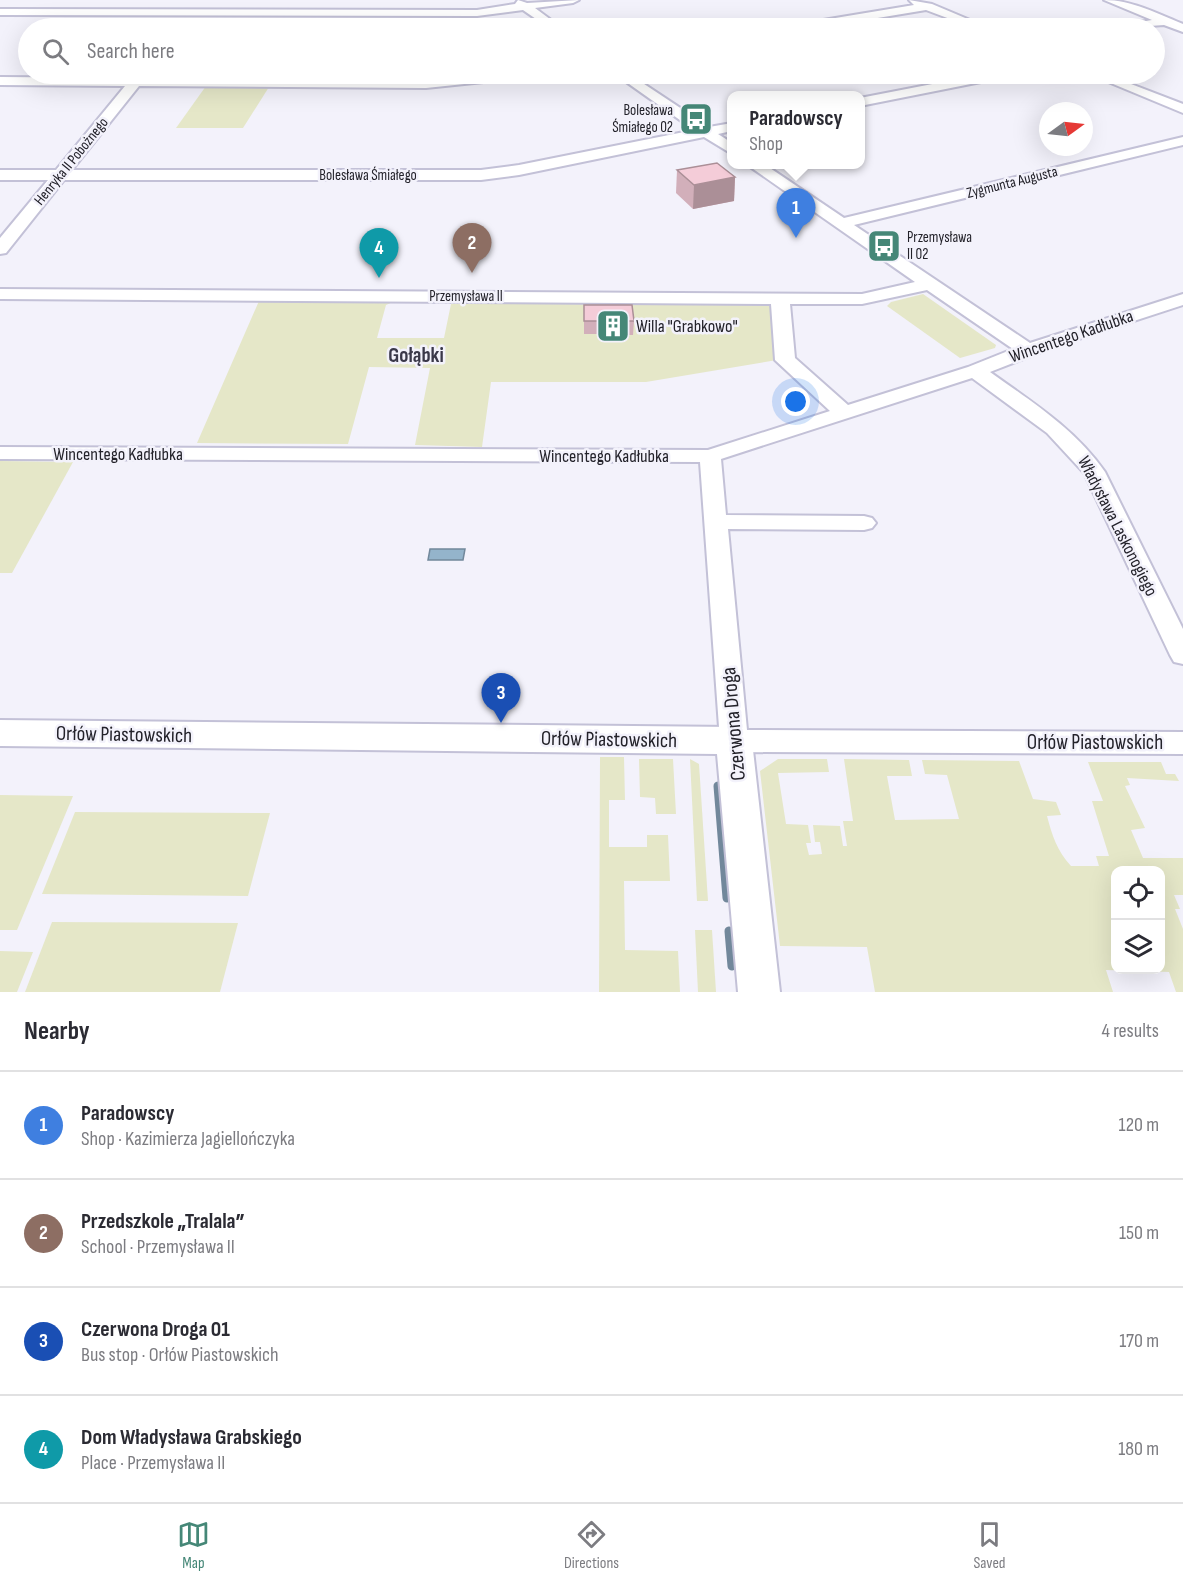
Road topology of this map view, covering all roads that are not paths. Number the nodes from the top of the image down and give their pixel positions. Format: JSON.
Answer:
{"nodes":[{"id":1,"x":204,"y":0,"type":"edge"},
{"id":2,"x":573,"y":0,"type":"edge"},
{"id":3,"x":912,"y":0,"type":"edge"},
{"id":4,"x":1110,"y":0,"type":"edge"},
{"id":5,"x":521,"y":3,"type":"edge"},
{"id":6,"x":927,"y":6,"type":"junction"},
{"id":7,"x":0,"y":12,"type":"edge"},
{"id":8,"x":195,"y":12,"type":"junction"},
{"id":9,"x":1183,"y":17,"type":"edge"},
{"id":10,"x":188,"y":18,"type":"edge"},
{"id":11,"x":542,"y":18,"type":"edge"},
{"id":12,"x":857,"y":18,"type":"edge"},
{"id":13,"x":958,"y":18,"type":"edge"},
{"id":14,"x":1158,"y":18,"type":"edge"},
{"id":15,"x":1166,"y":21,"type":"joint"},
{"id":16,"x":1183,"y":28,"type":"edge"},
{"id":17,"x":0,"y":81,"type":"edge"},
{"id":18,"x":18,"y":81,"type":"edge"},
{"id":19,"x":134,"y":84,"type":"edge"},
{"id":20,"x":636,"y":84,"type":"edge"},
{"id":21,"x":951,"y":84,"type":"edge"},
{"id":22,"x":1120,"y":84,"type":"edge"},
{"id":23,"x":865,"y":101,"type":"edge"},
{"id":24,"x":1183,"y":109,"type":"edge"},
{"id":25,"x":727,"y":128,"type":"edge"},
{"id":26,"x":706,"y":132,"type":"junction"},
{"id":27,"x":1183,"y":141,"type":"edge"},
{"id":28,"x":727,"y":147,"type":"edge"},
{"id":29,"x":759,"y":169,"type":"edge"},
{"id":30,"x":0,"y":175,"type":"edge"},
{"id":31,"x":60,"y":175,"type":"junction"},
{"id":32,"x":840,"y":224,"type":"junction"},
{"id":33,"x":0,"y":249,"type":"edge"},
{"id":34,"x":929,"y":284,"type":"junction"},
{"id":35,"x":0,"y":294,"type":"edge"},
{"id":36,"x":780,"y":298,"type":"junction"},
{"id":37,"x":1183,"y":299,"type":"edge"},
{"id":38,"x":1027,"y":350,"type":"junction"},
{"id":39,"x":975,"y":371,"type":"junction"},
{"id":40,"x":844,"y":412,"type":"junction"},
{"id":41,"x":0,"y":453,"type":"edge"},
{"id":42,"x":710,"y":456,"type":"junction"},
{"id":43,"x":715,"y":522,"type":"junction"},
{"id":44,"x":864,"y":523,"type":"dead end"},
{"id":45,"x":1183,"y":655,"type":"edge"},
{"id":46,"x":0,"y":733,"type":"edge"},
{"id":47,"x":734,"y":741,"type":"junction"},
{"id":48,"x":1183,"y":743,"type":"edge"},
{"id":49,"x":759,"y":992,"type":"edge"}],
"edges":[{"from":1,"to":8,"type":"street"},
{"from":2,"to":5,"type":"street"},
{"from":3,"to":6,"type":"street"},
{"from":4,"to":14,"type":"street"},
{"from":5,"to":8,"type":"street"},
{"from":5,"to":11,"type":"street"},
{"from":6,"to":12,"type":"street"},
{"from":6,"to":13,"type":"street"},
{"from":7,"to":8,"type":"street"},
{"from":8,"to":10,"type":"street"},
{"from":9,"to":15,"type":"street"},
{"from":15,"to":16,"type":"street"},
{"from":17,"to":18,"type":"street"},
{"from":19,"to":31,"type":"street","name":"Henryka II Pobożnego"},
{"from":20,"to":26,"type":"street"},
{"from":21,"to":23,"type":"street"},
{"from":22,"to":24,"type":"street"},
{"from":25,"to":26,"type":"street","name":"Bolesława Śmiałego"},
{"from":26,"to":28,"type":"street"},
{"from":26,"to":31,"type":"street","name":"Bolesława Śmiałego"},
{"from":27,"to":32,"type":"street","name":"Zygmunta Augusta"},
{"from":29,"to":32,"type":"street"},
{"from":30,"to":31,"type":"street","name":"Bolesława Śmiałego"},
{"from":31,"to":33,"type":"street","name":"Henryka II Pobożnego"},
{"from":32,"to":34,"type":"street"},
{"from":34,"to":36,"type":"street","name":"Przemysława II"},
{"from":34,"to":38,"type":"street"},
{"from":35,"to":36,"type":"street","name":"Przemysława II"},
{"from":36,"to":40,"type":"street"},
{"from":37,"to":38,"type":"street","name":"Wincentego Kadłubka"},
{"from":38,"to":39,"type":"street","name":"Wincentego Kadłubka"},
{"from":39,"to":40,"type":"street","name":"Wincentego Kadłubka"},
{"from":39,"to":45,"type":"street","name":"Władysława Laskonogiego"},
{"from":40,"to":42,"type":"street","name":"Wincentego Kadłubka"},
{"from":41,"to":42,"type":"street","name":"Wincentego Kadłubka"},
{"from":42,"to":43,"type":"street","name":"Czerwona Droga"},
{"from":43,"to":44,"type":"street"},
{"from":43,"to":47,"type":"street","name":"Czerwona Droga"},
{"from":46,"to":47,"type":"street","name":"Orłów Piastowskich"},
{"from":47,"to":48,"type":"street","name":"Orłów Piastowskich"},
{"from":47,"to":49,"type":"street","name":"Czerwona Droga"}]}
